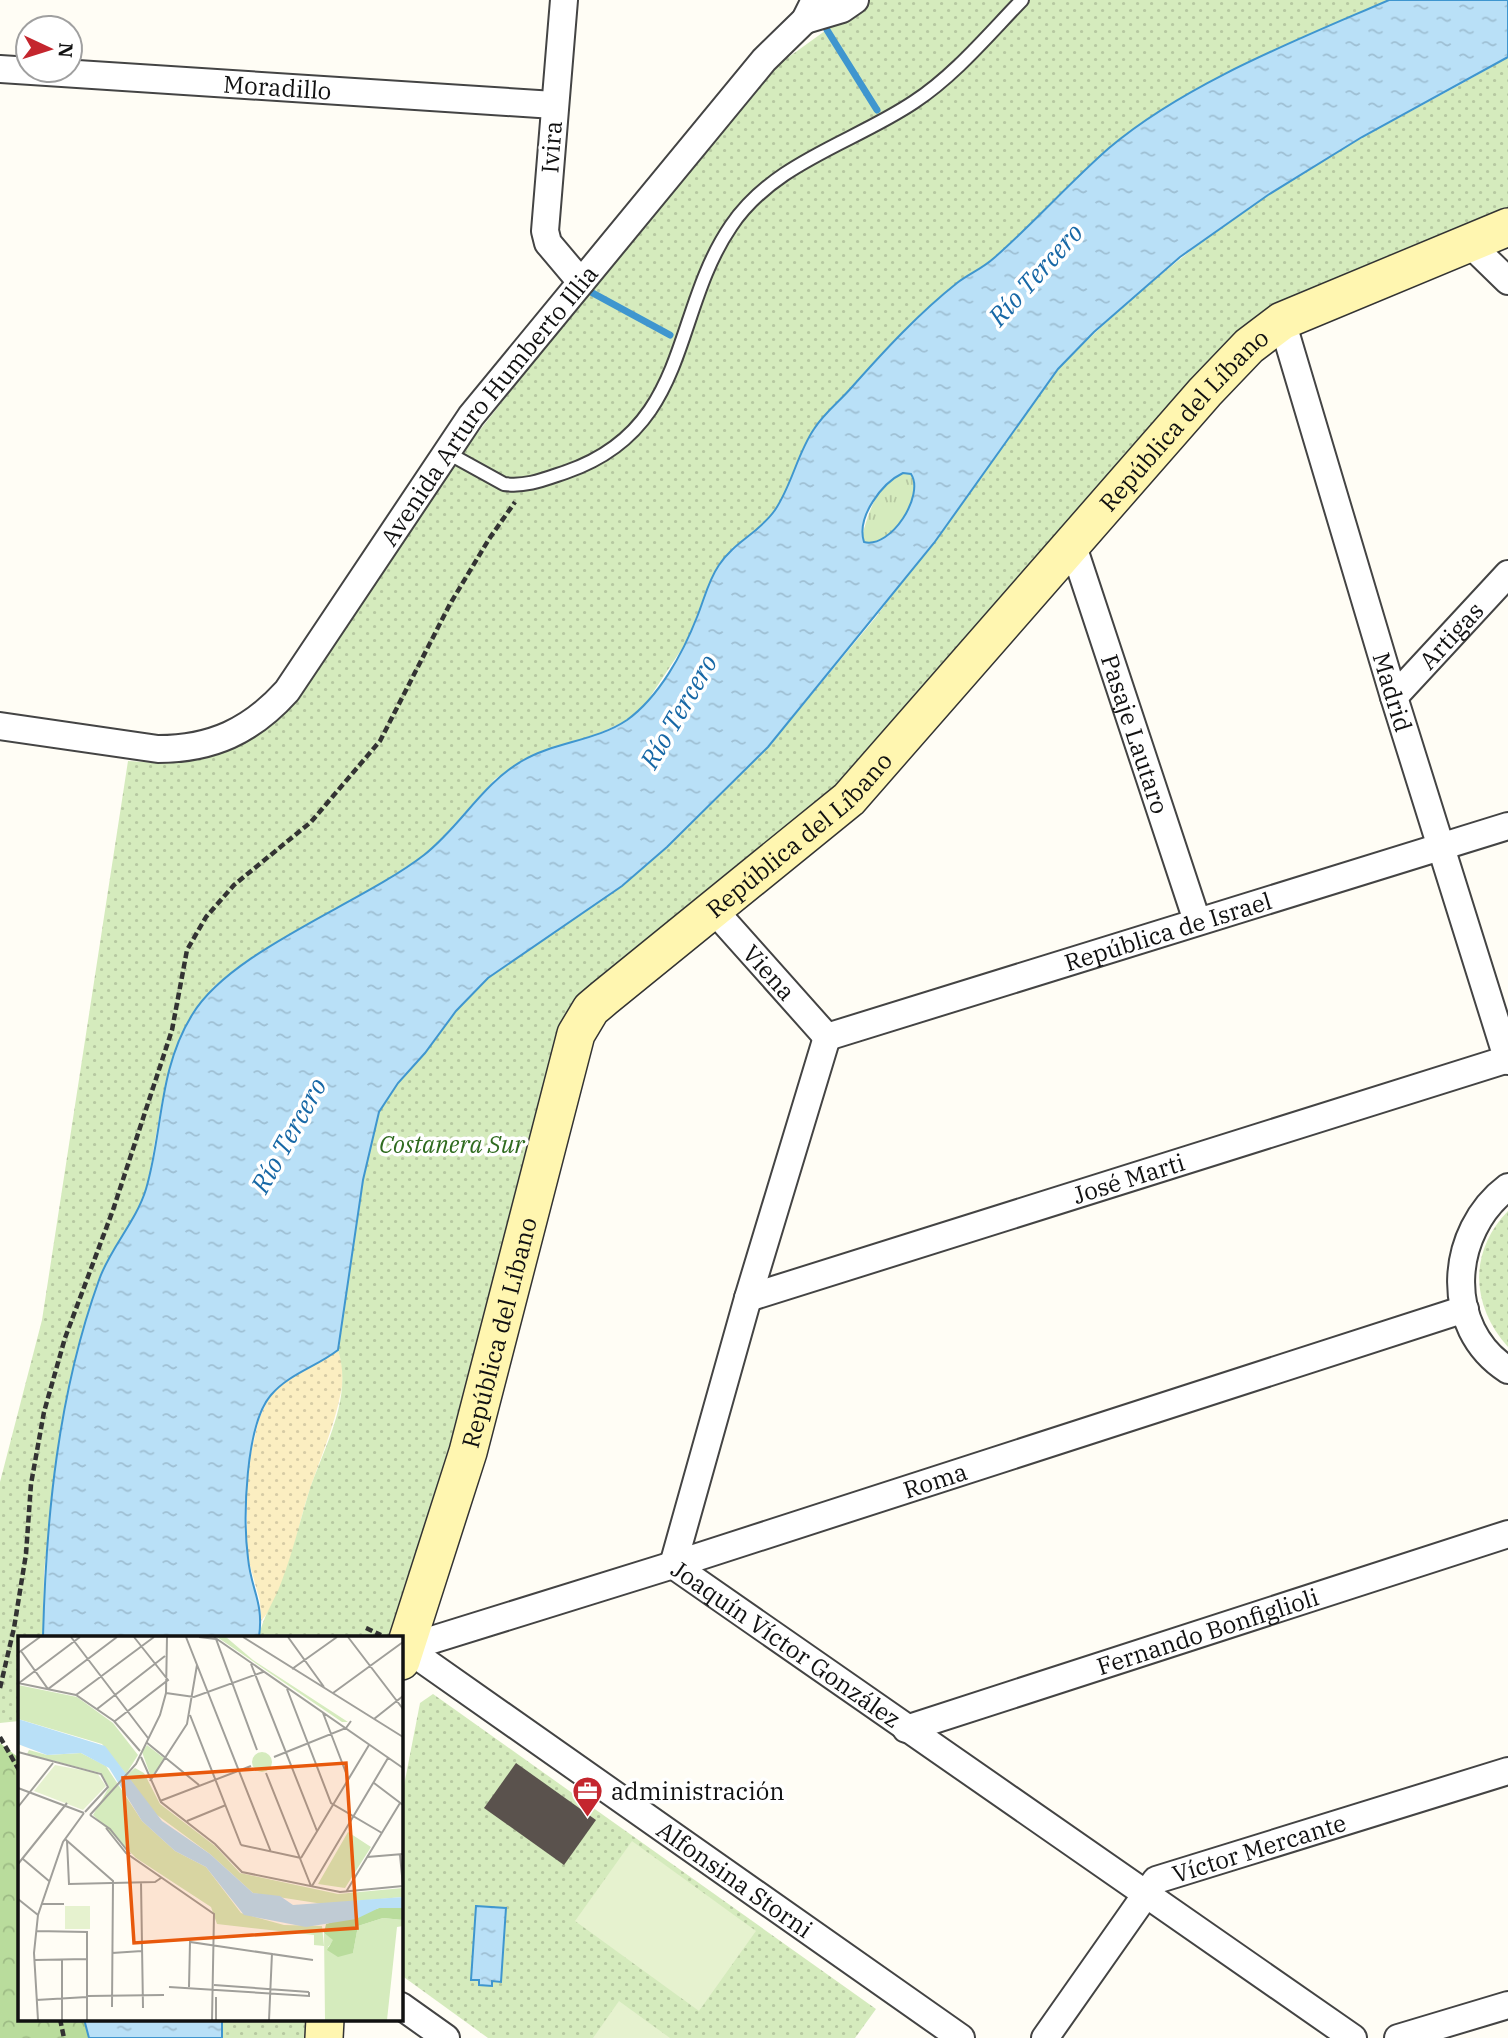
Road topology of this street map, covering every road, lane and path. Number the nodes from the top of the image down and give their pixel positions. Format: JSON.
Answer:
{"nodes":[{"id":1,"x":564,"y":0,"type":"edge"},
{"id":2,"x":855,"y":0,"type":"edge"},
{"id":3,"x":1022,"y":0,"type":"edge"},
{"id":4,"x":810,"y":10,"type":"edge"},
{"id":5,"x":0,"y":69,"type":"edge"},
{"id":6,"x":554,"y":104,"type":"junction"},
{"id":7,"x":1508,"y":227,"type":"edge"},
{"id":8,"x":1468,"y":242,"type":"junction"},
{"id":9,"x":1508,"y":281,"type":"edge"},
{"id":10,"x":581,"y":282,"type":"junction"},
{"id":11,"x":1282,"y":321,"type":"junction"},
{"id":12,"x":445,"y":451,"type":"junction"},
{"id":13,"x":527,"y":485,"type":"junction"},
{"id":14,"x":1073,"y":546,"type":"junction"},
{"id":15,"x":1508,"y":575,"type":"edge"},
{"id":16,"x":1394,"y":696,"type":"junction"},
{"id":17,"x":0,"y":726,"type":"edge"},
{"id":18,"x":1508,"y":827,"type":"edge"},
{"id":19,"x":1441,"y":848,"type":"junction"},
{"id":20,"x":712,"y":908,"type":"junction"},
{"id":21,"x":1197,"y":920,"type":"junction"},
{"id":22,"x":827,"y":1037,"type":"junction"},
{"id":23,"x":1508,"y":1060,"type":"edge"},
{"id":24,"x":1508,"y":1187,"type":"edge"},
{"id":25,"x":748,"y":1298,"type":"junction"},
{"id":26,"x":1465,"y":1309,"type":"junction"},
{"id":27,"x":1508,"y":1370,"type":"edge"},
{"id":28,"x":1508,"y":1534,"type":"edge"},
{"id":29,"x":673,"y":1565,"type":"junction"},
{"id":30,"x":366,"y":1628,"type":"dead end"},
{"id":31,"x":378,"y":1636,"type":"edge"},
{"id":32,"x":402,"y":1636,"type":"edge"},
{"id":33,"x":402,"y":1647,"type":"edge"},
{"id":34,"x":402,"y":1652,"type":"edge"},
{"id":35,"x":0,"y":1688,"type":"edge"},
{"id":36,"x":906,"y":1729,"type":"junction"},
{"id":37,"x":0,"y":1737,"type":"edge"},
{"id":38,"x":18,"y":1768,"type":"edge"},
{"id":39,"x":1508,"y":1770,"type":"edge"},
{"id":40,"x":1144,"y":1895,"type":"junction"},
{"id":41,"x":1508,"y":2005,"type":"edge"},
{"id":42,"x":402,"y":2007,"type":"edge"},
{"id":43,"x":446,"y":2038,"type":"edge"},
{"id":44,"x":961,"y":2038,"type":"edge"},
{"id":45,"x":1045,"y":2038,"type":"edge"},
{"id":46,"x":1353,"y":2038,"type":"edge"},
{"id":47,"x":1398,"y":2038,"type":"edge"}],
"edges":[{"from":1,"to":6,"type":"street","name":"Ivira"},
{"from":2,"to":4,"type":"street","name":"Avenida Arturo Humberto Illia"},
{"from":3,"to":13,"type":"lane"},
{"from":4,"to":10,"type":"street","name":"Avenida Arturo Humberto Illia"},
{"from":5,"to":6,"type":"street","name":"Moradillo"},
{"from":6,"to":10,"type":"street","name":"Ivira"},
{"from":7,"to":8,"type":"street","name":"República del Líbano"},
{"from":8,"to":9,"type":"street"},
{"from":8,"to":11,"type":"street","name":"República del Líbano"},
{"from":10,"to":12,"type":"street","name":"Avenida Arturo Humberto Illia"},
{"from":11,"to":14,"type":"street","name":"República del Líbano"},
{"from":11,"to":16,"type":"street","name":"Madrid"},
{"from":12,"to":13,"type":"lane"},
{"from":12,"to":17,"type":"street","name":"Avenida Arturo Humberto Illia"},
{"from":13,"to":35,"type":"path"},
{"from":14,"to":20,"type":"street","name":"República del Líbano"},
{"from":14,"to":21,"type":"street","name":"Pasaje Lautaro"},
{"from":15,"to":16,"type":"street","name":"Artigas"},
{"from":16,"to":19,"type":"street","name":"Madrid"},
{"from":18,"to":19,"type":"street","name":"República de Israel"},
{"from":19,"to":21,"type":"street","name":"República de Israel"},
{"from":19,"to":23,"type":"street","name":"Madrid"},
{"from":20,"to":22,"type":"street","name":"Viena"},
{"from":20,"to":32,"type":"street","name":"República del Líbano"},
{"from":21,"to":22,"type":"street","name":"República de Israel"},
{"from":22,"to":25,"type":"street","name":"Joaquín Víctor González"},
{"from":23,"to":25,"type":"street","name":"José Marti"},
{"from":24,"to":26,"type":"street"},
{"from":25,"to":29,"type":"street","name":"Joaquín Víctor González"},
{"from":26,"to":27,"type":"street"},
{"from":26,"to":29,"type":"street","name":"Roma"},
{"from":28,"to":36,"type":"street","name":"Fernando Bonfiglioli"},
{"from":29,"to":33,"type":"street","name":"Roma"},
{"from":29,"to":36,"type":"street","name":"Joaquín Víctor González"},
{"from":30,"to":31,"type":"path"},
{"from":34,"to":44,"type":"street","name":"Alfonsina Storni"},
{"from":36,"to":40,"type":"street","name":"Joaquín Víctor González"},
{"from":37,"to":38,"type":"path"},
{"from":39,"to":40,"type":"street","name":"Víctor Mercante"},
{"from":40,"to":45,"type":"street","name":"Víctor Mercante"},
{"from":40,"to":46,"type":"street","name":"Joaquín Víctor González"},
{"from":41,"to":47,"type":"street"},
{"from":42,"to":43,"type":"street"}]}
